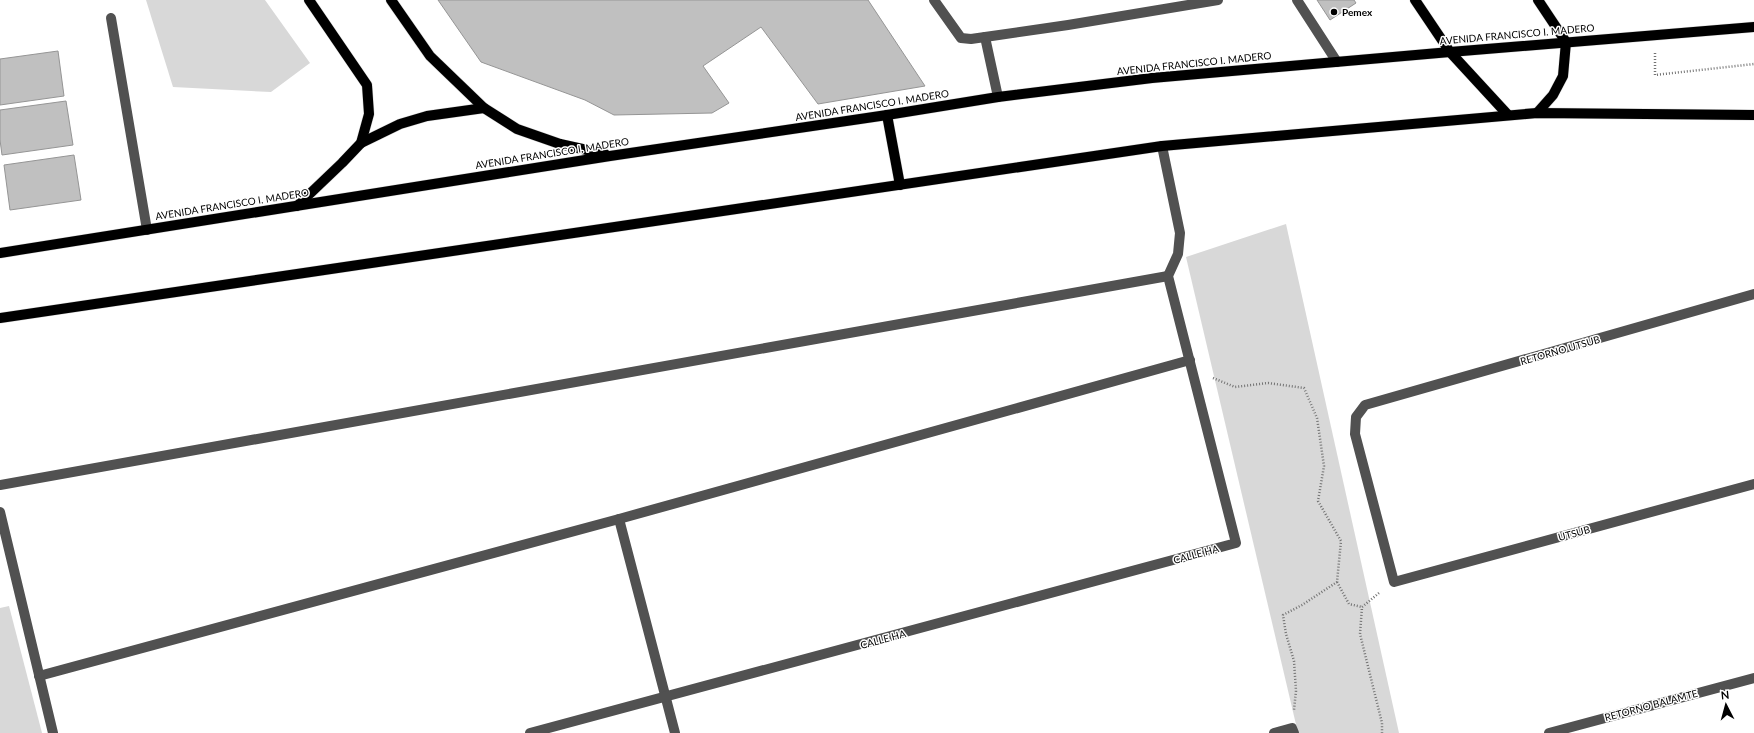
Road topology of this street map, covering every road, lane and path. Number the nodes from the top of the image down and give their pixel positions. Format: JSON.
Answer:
{"nodes":[{"id":1,"x":309,"y":0,"type":"edge"},
{"id":2,"x":391,"y":0,"type":"edge"},
{"id":3,"x":934,"y":0,"type":"edge"},
{"id":4,"x":1218,"y":0,"type":"edge"},
{"id":5,"x":1297,"y":0,"type":"edge"},
{"id":6,"x":1415,"y":0,"type":"edge"},
{"id":7,"x":1538,"y":0,"type":"edge"},
{"id":8,"x":111,"y":18,"type":"dead end"},
{"id":9,"x":1754,"y":27,"type":"edge"},
{"id":10,"x":1654,"y":35,"type":"junction"},
{"id":11,"x":985,"y":36,"type":"junction"},
{"id":12,"x":1566,"y":42,"type":"junction"},
{"id":13,"x":1450,"y":52,"type":"junction"},
{"id":14,"x":1337,"y":62,"type":"junction"},
{"id":15,"x":1754,"y":64,"type":"edge"},
{"id":16,"x":998,"y":97,"type":"junction"},
{"id":17,"x":484,"y":108,"type":"junction"},
{"id":18,"x":1537,"y":113,"type":"junction"},
{"id":19,"x":1508,"y":115,"type":"junction"},
{"id":20,"x":1754,"y":115,"type":"edge"},
{"id":21,"x":887,"y":116,"type":"junction"},
{"id":22,"x":361,"y":143,"type":"junction"},
{"id":23,"x":1162,"y":146,"type":"junction"},
{"id":24,"x":610,"y":156,"type":"junction"},
{"id":25,"x":900,"y":185,"type":"junction"},
{"id":26,"x":297,"y":206,"type":"junction"},
{"id":27,"x":147,"y":230,"type":"junction"},
{"id":28,"x":0,"y":253,"type":"edge"},
{"id":29,"x":1168,"y":276,"type":"junction"},
{"id":30,"x":1754,"y":294,"type":"edge"},
{"id":31,"x":0,"y":318,"type":"edge"},
{"id":32,"x":1190,"y":360,"type":"junction"},
{"id":33,"x":1754,"y":484,"type":"edge"},
{"id":34,"x":0,"y":485,"type":"edge"},
{"id":35,"x":0,"y":512,"type":"edge"},
{"id":36,"x":619,"y":520,"type":"junction"},
{"id":37,"x":1338,"y":582,"type":"junction"},
{"id":38,"x":1394,"y":582,"type":"junction"},
{"id":39,"x":1362,"y":607,"type":"junction"},
{"id":40,"x":39,"y":676,"type":"junction"},
{"id":41,"x":1754,"y":678,"type":"edge"},
{"id":42,"x":665,"y":698,"type":"junction"},
{"id":43,"x":1293,"y":731,"type":"edge"},
{"id":44,"x":53,"y":733,"type":"edge"},
{"id":45,"x":530,"y":733,"type":"edge"},
{"id":46,"x":674,"y":733,"type":"edge"},
{"id":47,"x":1274,"y":733,"type":"edge"},
{"id":48,"x":1382,"y":733,"type":"edge"},
{"id":49,"x":1549,"y":733,"type":"edge"}],
"edges":[{"from":1,"to":22,"type":"main road"},
{"from":2,"to":17,"type":"main road"},
{"from":3,"to":11,"type":"street"},
{"from":4,"to":11,"type":"street"},
{"from":5,"to":14,"type":"street"},
{"from":6,"to":13,"type":"main road"},
{"from":7,"to":12,"type":"main road"},
{"from":8,"to":27,"type":"street"},
{"from":9,"to":10,"type":"main road","name":"AVENIDA FRANCISCO I. MADERO"},
{"from":10,"to":12,"type":"main road","name":"AVENIDA FRANCISCO I. MADERO"},
{"from":10,"to":15,"type":"path"},
{"from":11,"to":16,"type":"street"},
{"from":12,"to":13,"type":"main road","name":"AVENIDA FRANCISCO I. MADERO"},
{"from":12,"to":18,"type":"main road"},
{"from":13,"to":14,"type":"main road","name":"AVENIDA FRANCISCO I. MADERO"},
{"from":13,"to":19,"type":"main road"},
{"from":14,"to":16,"type":"main road","name":"AVENIDA FRANCISCO I. MADERO"},
{"from":16,"to":21,"type":"main road","name":"AVENIDA FRANCISCO I. MADERO"},
{"from":17,"to":22,"type":"main road"},
{"from":17,"to":24,"type":"main road"},
{"from":18,"to":19,"type":"main road"},
{"from":18,"to":20,"type":"main road"},
{"from":19,"to":23,"type":"main road"},
{"from":21,"to":24,"type":"main road","name":"AVENIDA FRANCISCO I. MADERO"},
{"from":21,"to":25,"type":"main road"},
{"from":22,"to":26,"type":"main road"},
{"from":23,"to":25,"type":"main road"},
{"from":23,"to":29,"type":"street"},
{"from":24,"to":26,"type":"main road","name":"AVENIDA FRANCISCO I. MADERO"},
{"from":25,"to":31,"type":"main road"},
{"from":26,"to":27,"type":"main road","name":"AVENIDA FRANCISCO I. MADERO"},
{"from":27,"to":28,"type":"main road","name":"AVENIDA FRANCISCO I. MADERO"},
{"from":29,"to":32,"type":"street"},
{"from":29,"to":34,"type":"street"},
{"from":30,"to":38,"type":"street","name":"RETORNO UTSUB"},
{"from":32,"to":36,"type":"street"},
{"from":32,"to":37,"type":"path"},
{"from":32,"to":42,"type":"street","name":"CALLE HA"},
{"from":33,"to":38,"type":"street","name":"UTSUB"},
{"from":35,"to":40,"type":"street"},
{"from":36,"to":40,"type":"street"},
{"from":36,"to":42,"type":"street"},
{"from":37,"to":39,"type":"path"},
{"from":37,"to":43,"type":"path"},
{"from":38,"to":39,"type":"path"},
{"from":39,"to":48,"type":"path"},
{"from":40,"to":44,"type":"street"},
{"from":41,"to":49,"type":"street","name":"RETORNO BALAMTE"},
{"from":42,"to":45,"type":"street","name":"CALLE HA"},
{"from":42,"to":46,"type":"street"},
{"from":43,"to":47,"type":"street"}]}
